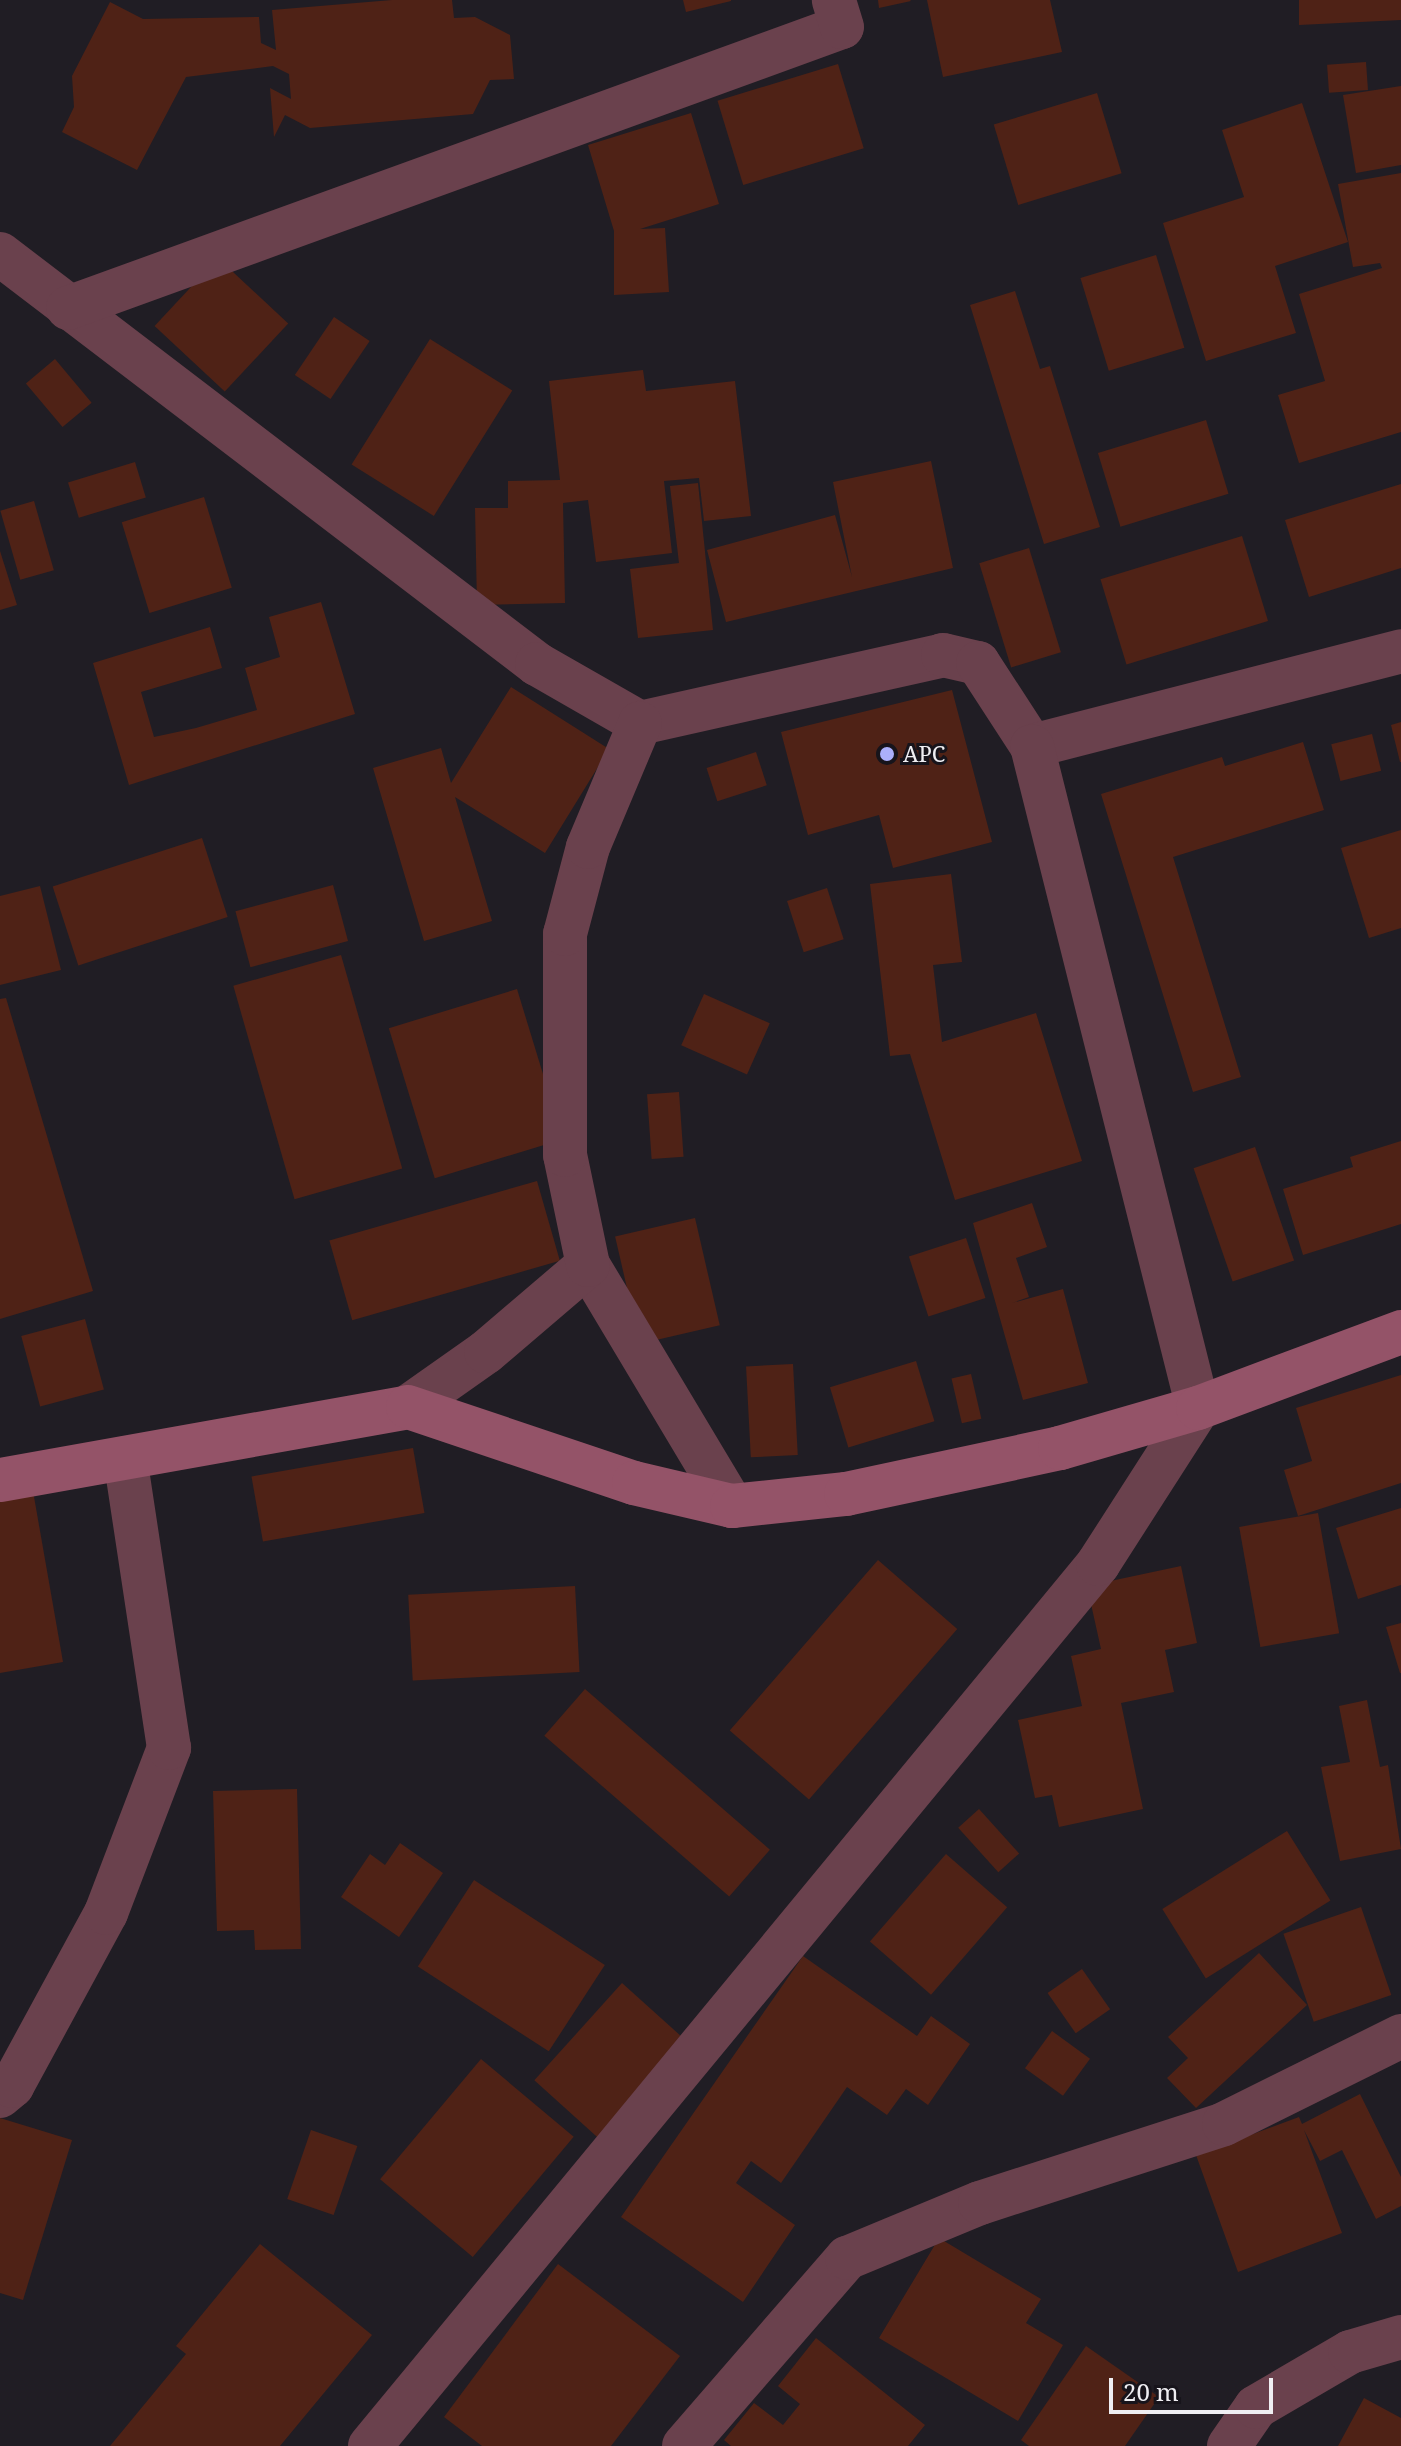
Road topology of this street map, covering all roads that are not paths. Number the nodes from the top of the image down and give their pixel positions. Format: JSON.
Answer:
{"nodes":[{"id":1,"x":834,"y":0,"type":"edge"},
{"id":2,"x":0,"y":254,"type":"edge"},
{"id":3,"x":68,"y":308,"type":"junction"},
{"id":4,"x":1401,"y":651,"type":"edge"},
{"id":5,"x":640,"y":723,"type":"junction"},
{"id":6,"x":1032,"y":746,"type":"junction"},
{"id":7,"x":588,"y":1265,"type":"junction"},
{"id":8,"x":1401,"y":1332,"type":"edge"},
{"id":9,"x":408,"y":1407,"type":"junction"},
{"id":10,"x":1198,"y":1408,"type":"junction"},
{"id":11,"x":125,"y":1458,"type":"junction"},
{"id":12,"x":0,"y":1480,"type":"edge"},
{"id":13,"x":732,"y":1506,"type":"junction"},
{"id":14,"x":1401,"y":2036,"type":"edge"},
{"id":15,"x":0,"y":2096,"type":"edge"},
{"id":16,"x":1401,"y":2337,"type":"edge"},
{"id":17,"x":383,"y":2442,"type":"edge"},
{"id":18,"x":684,"y":2446,"type":"edge"},
{"id":19,"x":1229,"y":2446,"type":"edge"}],
"edges":[{"from":1,"to":3,"type":"street"},
{"from":2,"to":3,"type":"street"},
{"from":3,"to":5,"type":"street"},
{"from":4,"to":6,"type":"street"},
{"from":5,"to":6,"type":"street"},
{"from":5,"to":7,"type":"street"},
{"from":6,"to":10,"type":"street"},
{"from":7,"to":9,"type":"street"},
{"from":7,"to":13,"type":"street"},
{"from":8,"to":10,"type":"main road"},
{"from":9,"to":11,"type":"main road"},
{"from":9,"to":13,"type":"main road"},
{"from":10,"to":13,"type":"main road"},
{"from":10,"to":17,"type":"street"},
{"from":11,"to":12,"type":"main road"},
{"from":11,"to":15,"type":"street"},
{"from":14,"to":18,"type":"street"},
{"from":16,"to":19,"type":"street"}]}
